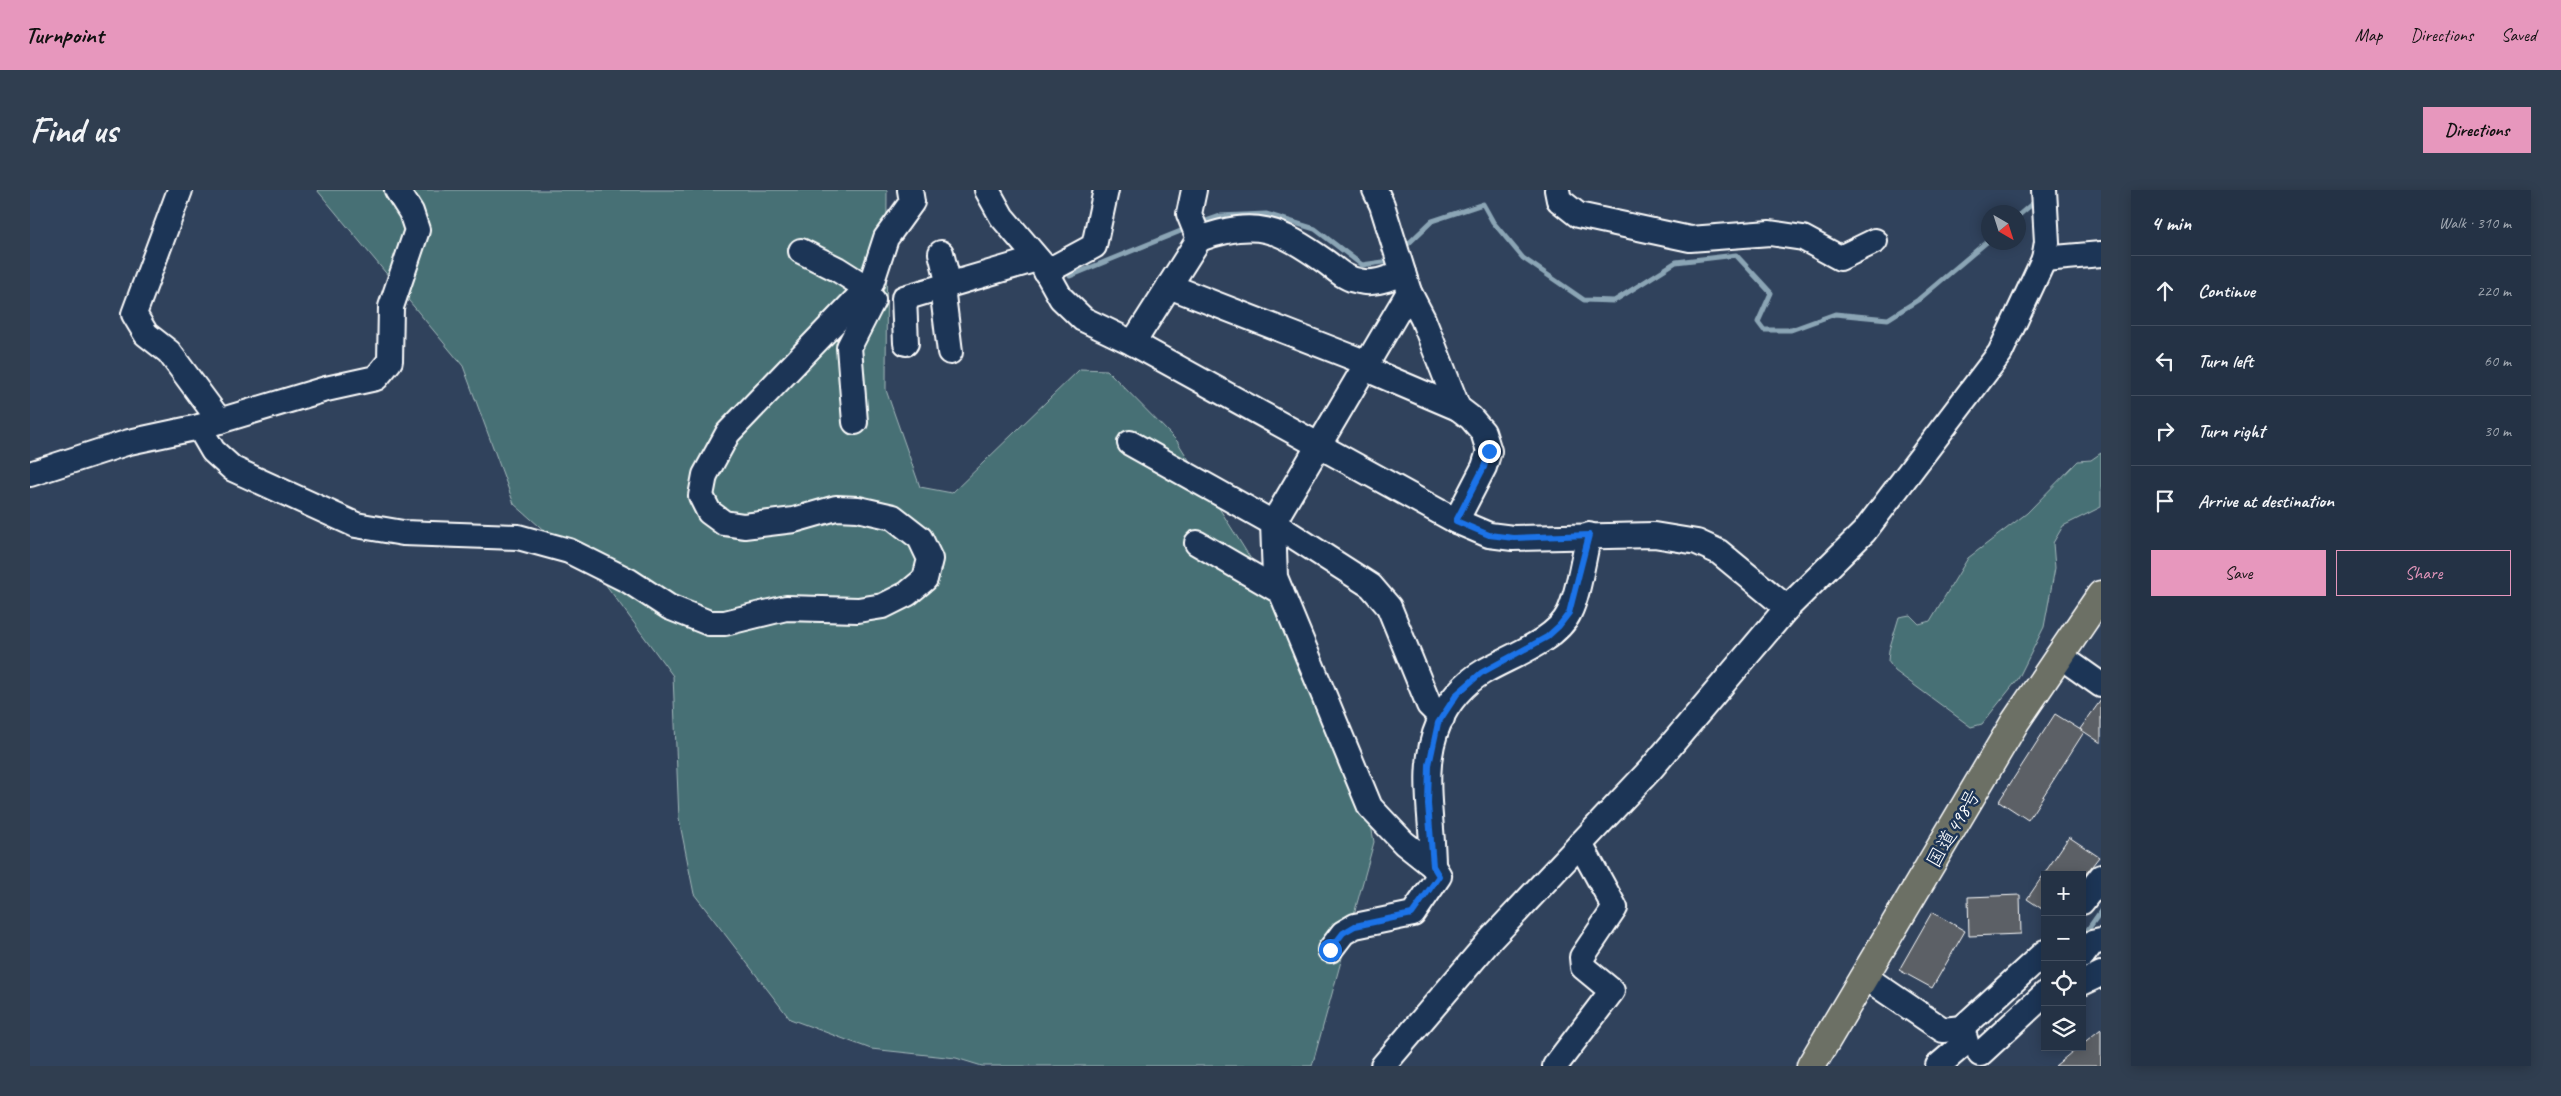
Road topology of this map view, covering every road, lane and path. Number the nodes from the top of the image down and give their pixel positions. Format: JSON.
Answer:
{"nodes":[{"id":1,"x":180,"y":190,"type":"edge"},
{"id":2,"x":397,"y":190,"type":"edge"},
{"id":3,"x":987,"y":190,"type":"edge"},
{"id":4,"x":1106,"y":190,"type":"edge"},
{"id":5,"x":1194,"y":190,"type":"edge"},
{"id":6,"x":1375,"y":190,"type":"edge"},
{"id":7,"x":1557,"y":190,"type":"edge"},
{"id":8,"x":2044,"y":190,"type":"edge"},
{"id":9,"x":907,"y":193,"type":"edge"},
{"id":10,"x":1195,"y":230,"type":"junction"},
{"id":11,"x":1875,"y":241,"type":"dead end"},
{"id":12,"x":801,"y":251,"type":"dead end"},
{"id":13,"x":940,"y":253,"type":"dead end"},
{"id":14,"x":2101,"y":254,"type":"edge"},
{"id":15,"x":2044,"y":259,"type":"junction"},
{"id":16,"x":1042,"y":266,"type":"junction"},
{"id":17,"x":1406,"y":282,"type":"junction"},
{"id":18,"x":946,"y":286,"type":"junction"},
{"id":19,"x":1169,"y":286,"type":"junction"},
{"id":20,"x":870,"y":291,"type":"junction"},
{"id":21,"x":906,"y":343,"type":"dead end"},
{"id":22,"x":1133,"y":343,"type":"junction"},
{"id":23,"x":950,"y":352,"type":"dead end"},
{"id":24,"x":1366,"y":366,"type":"junction"},
{"id":25,"x":808,"y":367,"type":"dead end"},
{"id":26,"x":1458,"y":408,"type":"junction"},
{"id":27,"x":855,"y":422,"type":"dead end"},
{"id":28,"x":209,"y":424,"type":"junction"},
{"id":29,"x":1130,"y":443,"type":"dead end"},
{"id":30,"x":1318,"y":445,"type":"junction"},
{"id":31,"x":30,"y":474,"type":"edge"},
{"id":32,"x":1456,"y":521,"type":"junction"},
{"id":33,"x":1273,"y":523,"type":"junction"},
{"id":34,"x":1589,"y":535,"type":"junction"},
{"id":35,"x":1197,"y":543,"type":"dead end"},
{"id":36,"x":1282,"y":592,"type":"junction"},
{"id":37,"x":2101,"y":595,"type":"edge"},
{"id":38,"x":1787,"y":608,"type":"junction"},
{"id":39,"x":2060,"y":656,"type":"junction"},
{"id":40,"x":2101,"y":685,"type":"edge"},
{"id":41,"x":1442,"y":718,"type":"junction"},
{"id":42,"x":1580,"y":844,"type":"junction"},
{"id":43,"x":1433,"y":866,"type":"junction"},
{"id":44,"x":2101,"y":876,"type":"edge"},
{"id":45,"x":2086,"y":897,"type":"edge"},
{"id":46,"x":2101,"y":941,"type":"edge"},
{"id":47,"x":1330,"y":950,"type":"dead end"},
{"id":48,"x":2086,"y":951,"type":"edge"},
{"id":49,"x":2041,"y":958,"type":"edge"},
{"id":50,"x":2101,"y":974,"type":"edge"},
{"id":51,"x":1865,"y":977,"type":"junction"},
{"id":52,"x":2086,"y":981,"type":"edge"},
{"id":53,"x":2041,"y":997,"type":"edge"},
{"id":54,"x":2041,"y":1018,"type":"edge"},
{"id":55,"x":1978,"y":1051,"type":"edge"},
{"id":56,"x":1564,"y":1063,"type":"edge"},
{"id":57,"x":1383,"y":1066,"type":"edge"},
{"id":58,"x":1811,"y":1066,"type":"edge"},
{"id":59,"x":1938,"y":1066,"type":"edge"}],
"edges":[{"from":1,"to":28,"type":"street"},
{"from":2,"to":28,"type":"street"},
{"from":3,"to":16,"type":"street"},
{"from":4,"to":16,"type":"street"},
{"from":5,"to":10,"type":"street"},
{"from":6,"to":17,"type":"street"},
{"from":7,"to":11,"type":"street"},
{"from":8,"to":15,"type":"street"},
{"from":9,"to":20,"type":"street"},
{"from":10,"to":17,"type":"street"},
{"from":10,"to":19,"type":"street"},
{"from":12,"to":20,"type":"street"},
{"from":13,"to":18,"type":"street"},
{"from":14,"to":15,"type":"street"},
{"from":15,"to":38,"type":"street"},
{"from":16,"to":18,"type":"street"},
{"from":16,"to":22,"type":"street"},
{"from":17,"to":24,"type":"street"},
{"from":17,"to":26,"type":"street"},
{"from":18,"to":21,"type":"street"},
{"from":18,"to":23,"type":"street"},
{"from":19,"to":22,"type":"street"},
{"from":19,"to":24,"type":"street"},
{"from":20,"to":25,"type":"street"},
{"from":20,"to":27,"type":"street"},
{"from":20,"to":28,"type":"street"},
{"from":22,"to":30,"type":"street"},
{"from":24,"to":26,"type":"street"},
{"from":24,"to":30,"type":"street"},
{"from":26,"to":32,"type":"street"},
{"from":28,"to":31,"type":"street"},
{"from":29,"to":33,"type":"street"},
{"from":30,"to":32,"type":"street"},
{"from":30,"to":33,"type":"street"},
{"from":32,"to":34,"type":"street"},
{"from":33,"to":36,"type":"street"},
{"from":33,"to":41,"type":"street"},
{"from":34,"to":38,"type":"street"},
{"from":34,"to":41,"type":"street"},
{"from":35,"to":36,"type":"street"},
{"from":36,"to":43,"type":"street"},
{"from":37,"to":39,"type":"highway","name":"国道498号"},
{"from":38,"to":42,"type":"street"},
{"from":39,"to":40,"type":"street"},
{"from":39,"to":51,"type":"highway","name":"国道498号"},
{"from":41,"to":43,"type":"street"},
{"from":42,"to":56,"type":"street"},
{"from":42,"to":57,"type":"street"},
{"from":43,"to":47,"type":"street"},
{"from":44,"to":45,"type":"street"},
{"from":46,"to":48,"type":"street"},
{"from":49,"to":55,"type":"street"},
{"from":50,"to":52,"type":"street"},
{"from":51,"to":55,"type":"street"},
{"from":51,"to":58,"type":"highway","name":"国道498号"},
{"from":53,"to":55,"type":"street"},
{"from":54,"to":55,"type":"street"},
{"from":55,"to":59,"type":"street"}]}
